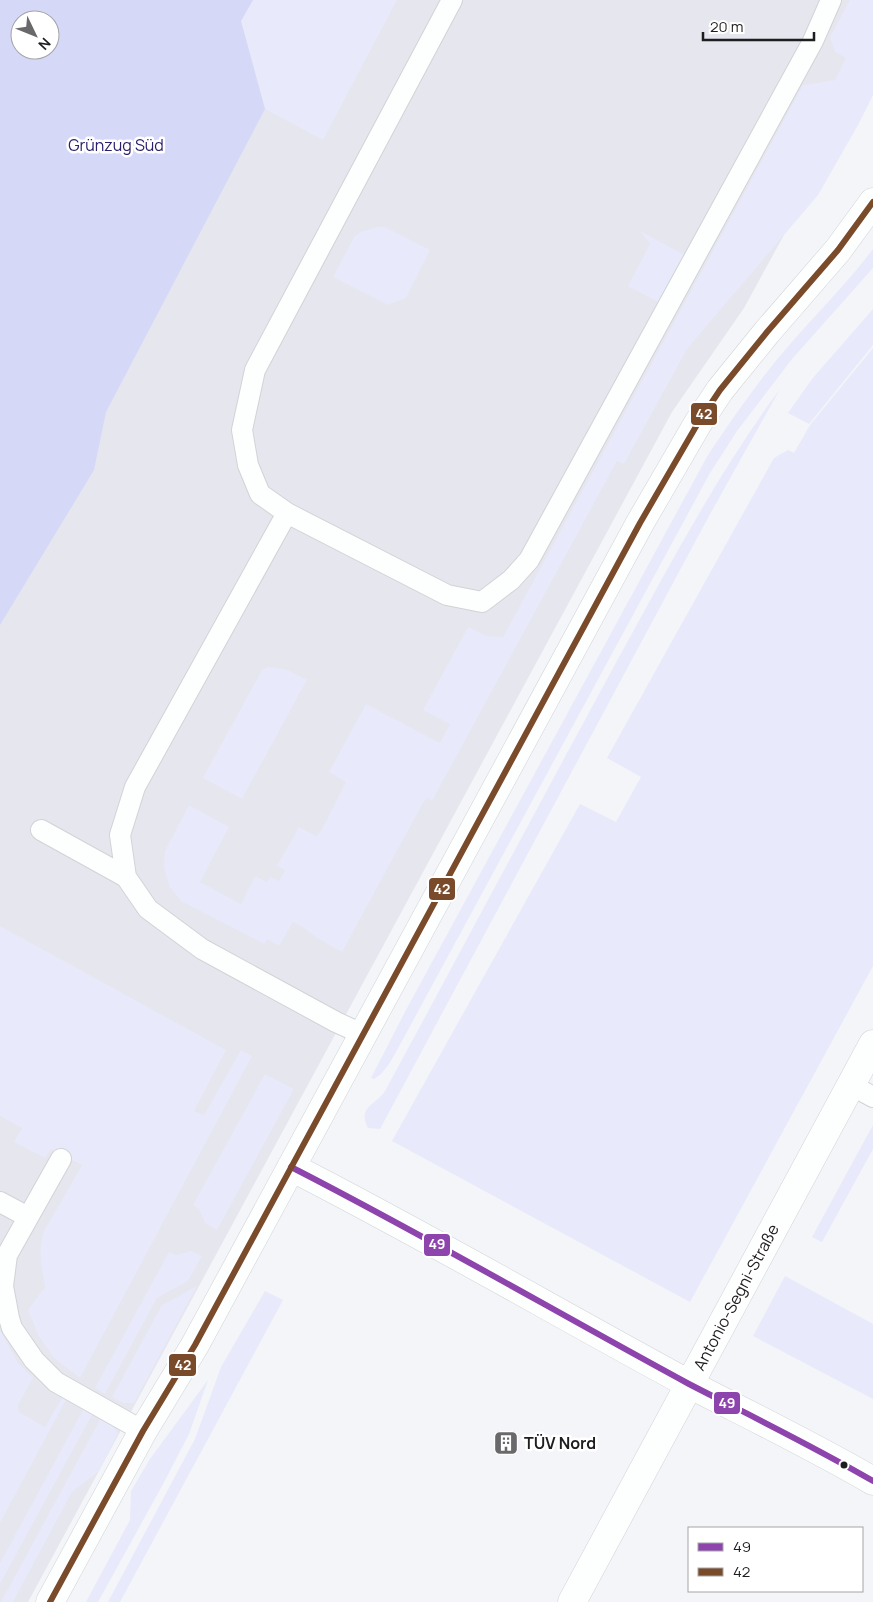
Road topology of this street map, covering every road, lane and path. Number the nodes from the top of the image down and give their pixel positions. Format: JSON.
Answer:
{"nodes":[{"id":1,"x":452,"y":0,"type":"edge"},
{"id":2,"x":830,"y":0,"type":"edge"},
{"id":3,"x":873,"y":202,"type":"edge"},
{"id":4,"x":287,"y":513,"type":"junction"},
{"id":5,"x":41,"y":830,"type":"dead end"},
{"id":6,"x":126,"y":877,"type":"junction"},
{"id":7,"x":362,"y":1034,"type":"junction"},
{"id":8,"x":872,"y":1049,"type":"edge"},
{"id":9,"x":862,"y":1091,"type":"edge"},
{"id":10,"x":61,"y":1159,"type":"dead end"},
{"id":11,"x":291,"y":1167,"type":"junction"},
{"id":12,"x":0,"y":1202,"type":"edge"},
{"id":13,"x":28,"y":1217,"type":"junction"},
{"id":14,"x":690,"y":1384,"type":"junction"},
{"id":15,"x":143,"y":1431,"type":"junction"},
{"id":16,"x":873,"y":1481,"type":"edge"},
{"id":17,"x":50,"y":1602,"type":"edge"},
{"id":18,"x":572,"y":1602,"type":"edge"}],
"edges":[{"from":1,"to":4,"type":"lane"},
{"from":2,"to":4,"type":"lane"},
{"from":3,"to":7,"type":"street"},
{"from":4,"to":6,"type":"lane"},
{"from":5,"to":6,"type":"lane"},
{"from":6,"to":7,"type":"lane"},
{"from":7,"to":11,"type":"street"},
{"from":8,"to":9,"type":"street","name":"Antonio-Segni-Straße"},
{"from":9,"to":14,"type":"street","name":"Antonio-Segni-Straße"},
{"from":10,"to":13,"type":"lane"},
{"from":11,"to":14,"type":"street"},
{"from":11,"to":15,"type":"street"},
{"from":12,"to":13,"type":"lane"},
{"from":13,"to":15,"type":"lane"},
{"from":14,"to":16,"type":"street"},
{"from":14,"to":18,"type":"street","name":"Antonio-Segni-Straße"},
{"from":15,"to":17,"type":"street"}]}
